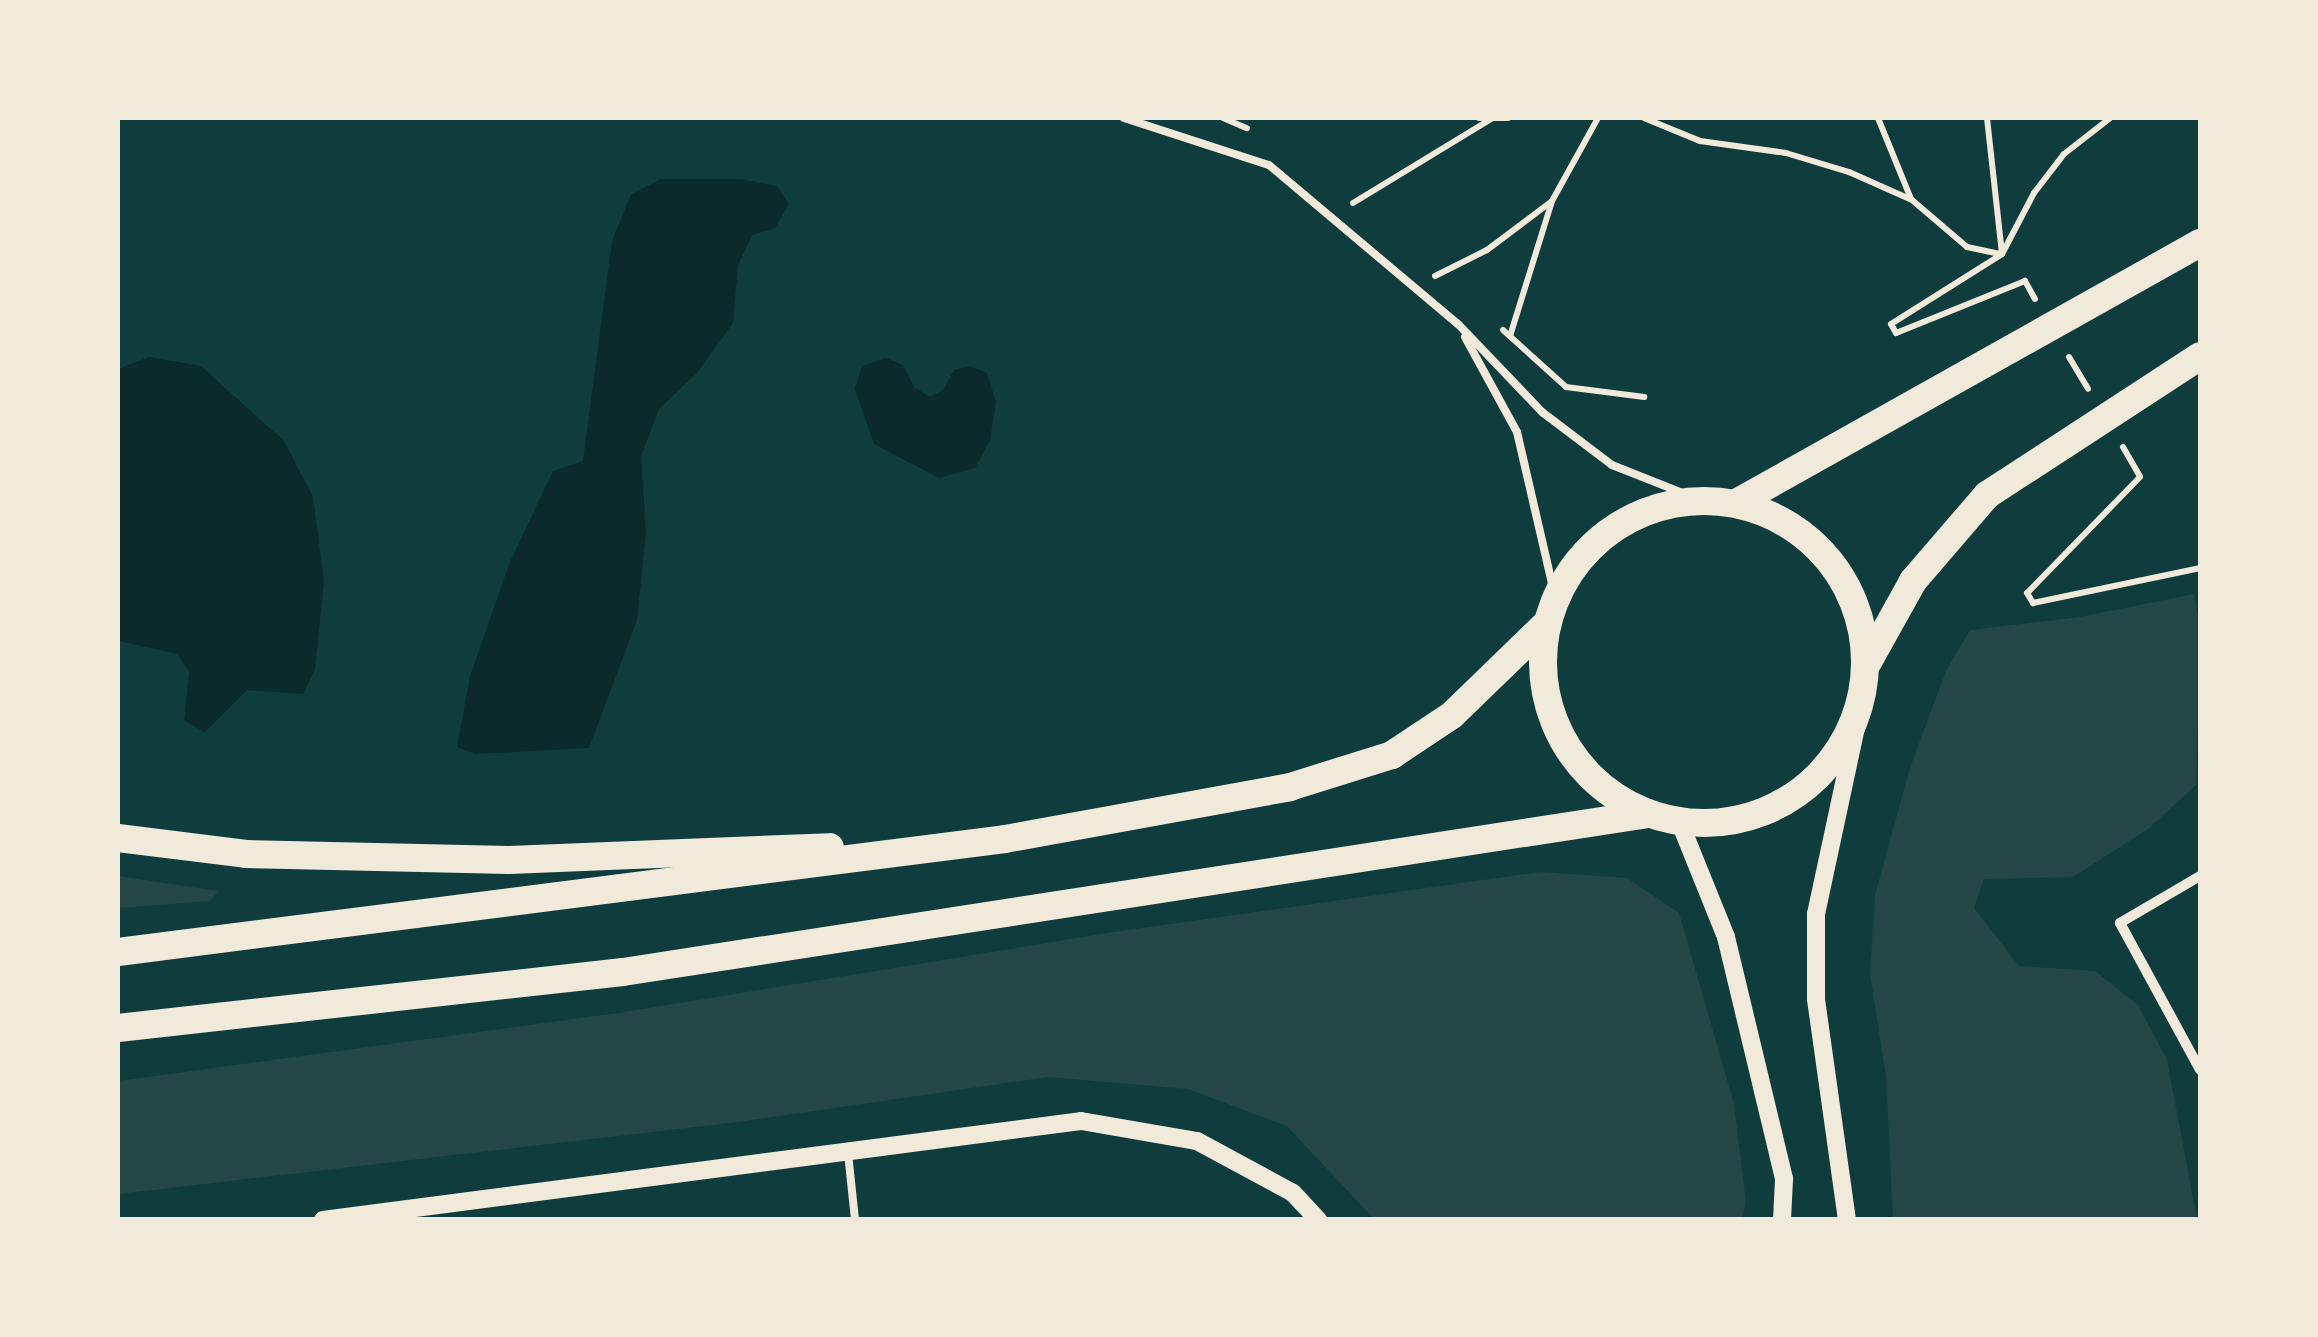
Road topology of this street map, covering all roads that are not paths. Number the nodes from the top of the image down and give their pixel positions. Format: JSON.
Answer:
{"nodes":[{"id":1,"x":1124,"y":118,"type":"edge"},
{"id":2,"x":2200,"y":243,"type":"edge"},
{"id":3,"x":1458,"y":324,"type":"junction"},
{"id":4,"x":2200,"y":356,"type":"edge"},
{"id":5,"x":1698,"y":499,"type":"junction"},
{"id":6,"x":1738,"y":502,"type":"junction"},
{"id":7,"x":1555,"y":596,"type":"junction"},
{"id":8,"x":1546,"y":624,"type":"junction"},
{"id":9,"x":1868,"y":662,"type":"junction"},
{"id":10,"x":1858,"y":718,"type":"junction"},
{"id":11,"x":1647,"y":814,"type":"junction"},
{"id":12,"x":1680,"y":823,"type":"junction"},
{"id":13,"x":118,"y":838,"type":"edge"},
{"id":14,"x":1005,"y":840,"type":"junction"},
{"id":15,"x":2200,"y":876,"type":"edge"},
{"id":16,"x":118,"y":952,"type":"edge"},
{"id":17,"x":118,"y":1028,"type":"edge"},
{"id":18,"x":2200,"y":1070,"type":"edge"},
{"id":19,"x":848,"y":1153,"type":"junction"},
{"id":20,"x":357,"y":1218,"type":"edge"},
{"id":21,"x":324,"y":1220,"type":"edge"},
{"id":22,"x":856,"y":1220,"type":"edge"},
{"id":23,"x":1318,"y":1220,"type":"edge"},
{"id":24,"x":1782,"y":1220,"type":"edge"},
{"id":25,"x":1847,"y":1220,"type":"edge"}],
"edges":[{"from":1,"to":3,"type":"lane"},
{"from":2,"to":6,"type":"highway"},
{"from":3,"to":5,"type":"lane"},
{"from":3,"to":7,"type":"lane"},
{"from":4,"to":9,"type":"highway"},
{"from":5,"to":6,"type":"highway"},
{"from":5,"to":7,"type":"highway"},
{"from":6,"to":9,"type":"highway"},
{"from":7,"to":8,"type":"highway"},
{"from":8,"to":11,"type":"highway"},
{"from":8,"to":14,"type":"highway"},
{"from":9,"to":10,"type":"highway"},
{"from":10,"to":12,"type":"highway"},
{"from":10,"to":25,"type":"street"},
{"from":11,"to":12,"type":"highway"},
{"from":11,"to":17,"type":"highway"},
{"from":12,"to":24,"type":"street"},
{"from":13,"to":14,"type":"highway"},
{"from":14,"to":16,"type":"highway"},
{"from":15,"to":18,"type":"street"},
{"from":19,"to":20,"type":"street"},
{"from":19,"to":22,"type":"lane"},
{"from":19,"to":23,"type":"street"},
{"from":20,"to":21,"type":"street"}]}
